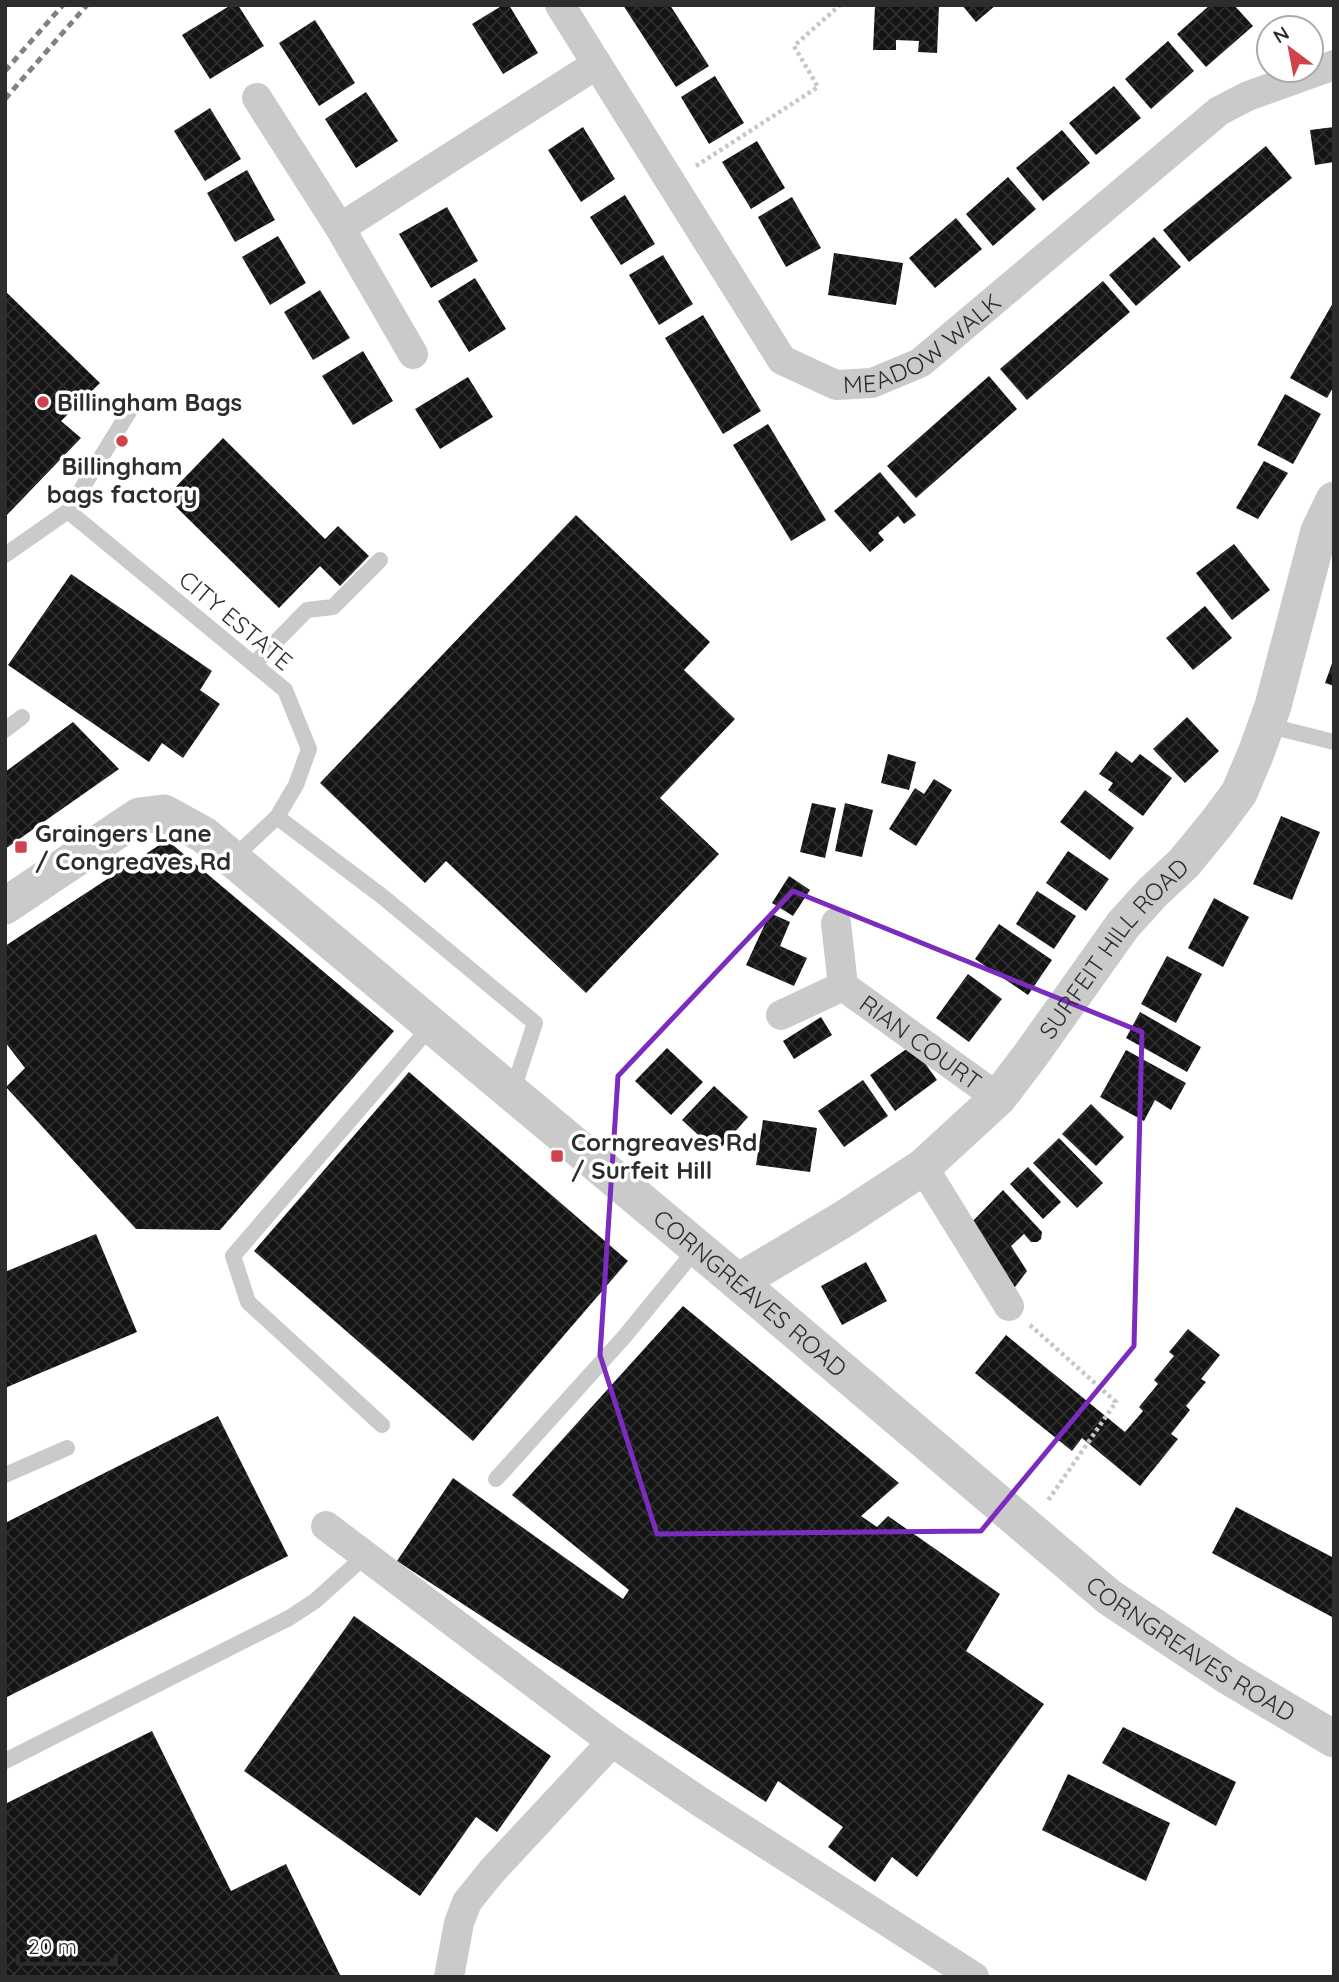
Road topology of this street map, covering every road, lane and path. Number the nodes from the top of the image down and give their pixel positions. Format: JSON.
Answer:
{"nodes":[{"id":1,"x":560,"y":5,"type":"edge"},
{"id":2,"x":840,"y":5,"type":"edge"},
{"id":3,"x":597,"y":64,"type":"junction"},
{"id":4,"x":1334,"y":65,"type":"edge"},
{"id":5,"x":257,"y":98,"type":"dead end"},
{"id":6,"x":672,"y":182,"type":"junction"},
{"id":7,"x":340,"y":228,"type":"junction"},
{"id":8,"x":413,"y":354,"type":"dead end"},
{"id":9,"x":132,"y":407,"type":"dead end"},
{"id":10,"x":68,"y":511,"type":"junction"},
{"id":11,"x":1329,"y":522,"type":"edge"},
{"id":12,"x":5,"y":555,"type":"edge"},
{"id":13,"x":380,"y":560,"type":"dead end"},
{"id":14,"x":254,"y":664,"type":"junction"},
{"id":15,"x":22,"y":717,"type":"dead end"},
{"id":16,"x":1266,"y":724,"type":"junction"},
{"id":17,"x":5,"y":730,"type":"edge"},
{"id":18,"x":1334,"y":742,"type":"edge"},
{"id":19,"x":277,"y":817,"type":"junction"},
{"id":20,"x":233,"y":858,"type":"junction"},
{"id":21,"x":5,"y":906,"type":"edge"},
{"id":22,"x":836,"y":923,"type":"dead end"},
{"id":23,"x":843,"y":986,"type":"junction"},
{"id":24,"x":780,"y":1015,"type":"dead end"},
{"id":25,"x":431,"y":1026,"type":"junction"},
{"id":26,"x":512,"y":1093,"type":"junction"},
{"id":27,"x":998,"y":1098,"type":"junction"},
{"id":28,"x":923,"y":1167,"type":"junction"},
{"id":29,"x":697,"y":1248,"type":"junction"},
{"id":30,"x":738,"y":1282,"type":"junction"},
{"id":31,"x":1009,"y":1306,"type":"joint"},
{"id":32,"x":382,"y":1425,"type":"dead end"},
{"id":33,"x":67,"y":1448,"type":"dead end"},
{"id":34,"x":5,"y":1475,"type":"edge"},
{"id":35,"x":496,"y":1479,"type":"dead end"},
{"id":36,"x":1041,"y":1511,"type":"dead end"},
{"id":37,"x":326,"y":1526,"type":"dead end"},
{"id":38,"x":365,"y":1556,"type":"junction"},
{"id":39,"x":1334,"y":1739,"type":"edge"},
{"id":40,"x":612,"y":1742,"type":"junction"},
{"id":41,"x":5,"y":1761,"type":"edge"},
{"id":42,"x":449,"y":1977,"type":"edge"},
{"id":43,"x":974,"y":1977,"type":"edge"}],
"edges":[{"from":1,"to":3,"type":"street","name":"MEADOW WALK"},
{"from":2,"to":6,"type":"path"},
{"from":3,"to":6,"type":"street","name":"MEADOW WALK"},
{"from":3,"to":7,"type":"street"},
{"from":4,"to":6,"type":"street","name":"MEADOW WALK"},
{"from":5,"to":7,"type":"street"},
{"from":7,"to":8,"type":"street"},
{"from":9,"to":10,"type":"lane"},
{"from":10,"to":12,"type":"lane"},
{"from":10,"to":14,"type":"lane","name":"CITY ESTATE"},
{"from":11,"to":16,"type":"street","name":"SURFEIT HILL ROAD"},
{"from":13,"to":14,"type":"lane"},
{"from":14,"to":19,"type":"lane","name":"CITY ESTATE"},
{"from":15,"to":17,"type":"lane"},
{"from":16,"to":18,"type":"lane"},
{"from":16,"to":27,"type":"street","name":"SURFEIT HILL ROAD"},
{"from":19,"to":20,"type":"lane","name":"CITY ESTATE"},
{"from":19,"to":26,"type":"lane"},
{"from":20,"to":21,"type":"street","name":"CORNGREAVES ROAD"},
{"from":20,"to":25,"type":"street","name":"CORNGREAVES ROAD"},
{"from":22,"to":23,"type":"street","name":"RIAN COURT"},
{"from":23,"to":24,"type":"street","name":"RIAN COURT"},
{"from":23,"to":27,"type":"street","name":"RIAN COURT"},
{"from":25,"to":26,"type":"street","name":"CORNGREAVES ROAD"},
{"from":25,"to":32,"type":"lane"},
{"from":26,"to":29,"type":"street","name":"CORNGREAVES ROAD"},
{"from":27,"to":28,"type":"street","name":"SURFEIT HILL ROAD"},
{"from":28,"to":30,"type":"street","name":"SURFEIT HILL ROAD"},
{"from":28,"to":31,"type":"street"},
{"from":29,"to":30,"type":"street","name":"CORNGREAVES ROAD"},
{"from":29,"to":35,"type":"lane"},
{"from":30,"to":39,"type":"street","name":"CORNGREAVES ROAD"},
{"from":31,"to":36,"type":"path"},
{"from":33,"to":34,"type":"lane"},
{"from":37,"to":38,"type":"street"},
{"from":38,"to":40,"type":"street"},
{"from":38,"to":41,"type":"lane"},
{"from":40,"to":42,"type":"street"},
{"from":40,"to":43,"type":"street"}]}
